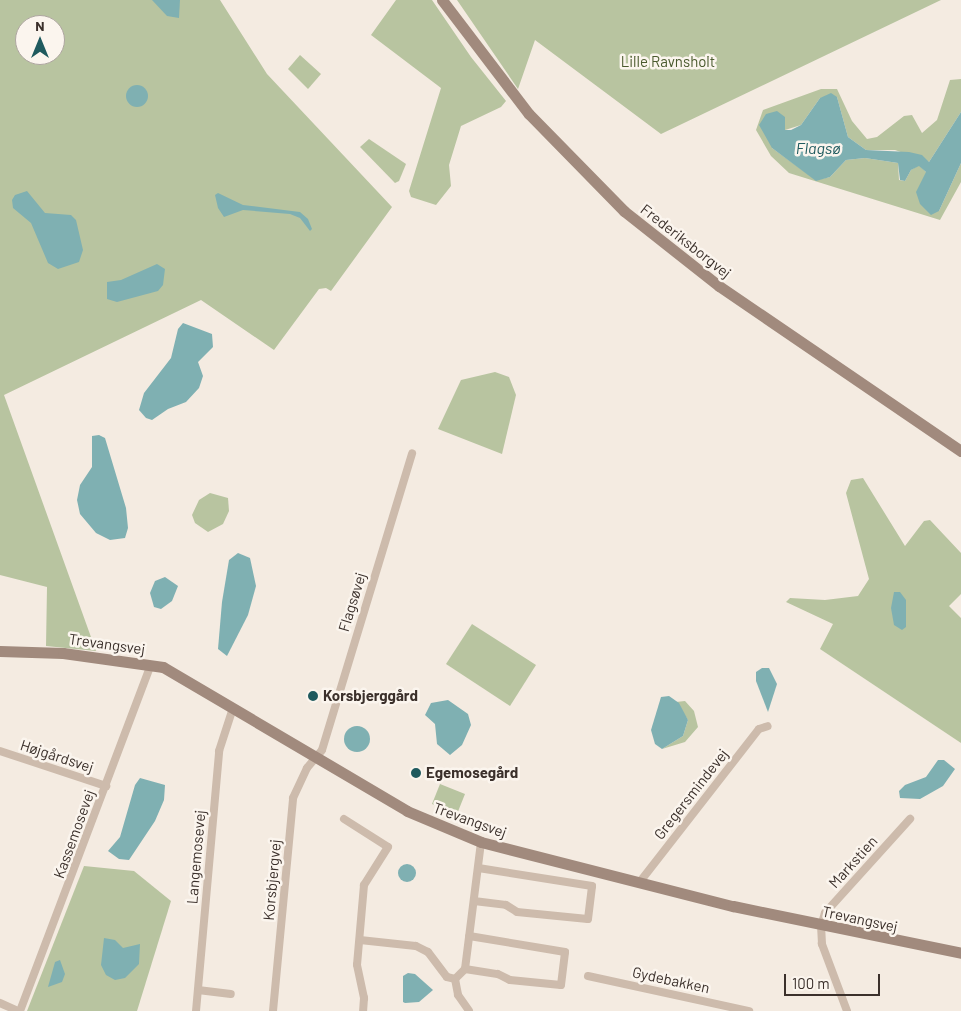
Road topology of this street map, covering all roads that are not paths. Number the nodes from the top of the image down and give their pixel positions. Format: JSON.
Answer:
{"nodes":[{"id":1,"x":442,"y":0,"type":"edge"},
{"id":2,"x":961,"y":451,"type":"edge"},
{"id":3,"x":412,"y":453,"type":"dead end"},
{"id":4,"x":0,"y":651,"type":"edge"},
{"id":5,"x":151,"y":665,"type":"junction"},
{"id":6,"x":233,"y":708,"type":"junction"},
{"id":7,"x":768,"y":726,"type":"dead end"},
{"id":8,"x":0,"y":751,"type":"edge"},
{"id":9,"x":315,"y":757,"type":"junction"},
{"id":10,"x":106,"y":786,"type":"junction"},
{"id":11,"x":344,"y":819,"type":"dead end"},
{"id":12,"x":910,"y":819,"type":"dead end"},
{"id":13,"x":481,"y":842,"type":"junction"},
{"id":14,"x":478,"y":868,"type":"junction"},
{"id":15,"x":640,"y":883,"type":"junction"},
{"id":16,"x":474,"y":901,"type":"junction"},
{"id":17,"x":821,"y":926,"type":"junction"},
{"id":18,"x":469,"y":936,"type":"junction"},
{"id":19,"x":360,"y":940,"type":"junction"},
{"id":20,"x":961,"y":954,"type":"edge"},
{"id":21,"x":466,"y":969,"type":"junction"},
{"id":22,"x":588,"y":976,"type":"dead end"},
{"id":23,"x":455,"y":979,"type":"junction"},
{"id":24,"x":198,"y":990,"type":"junction"},
{"id":25,"x":231,"y":994,"type":"dead end"},
{"id":26,"x":0,"y":1003,"type":"edge"},
{"id":27,"x":19,"y":1011,"type":"edge"},
{"id":28,"x":196,"y":1011,"type":"edge"},
{"id":29,"x":273,"y":1011,"type":"edge"},
{"id":30,"x":363,"y":1011,"type":"edge"},
{"id":31,"x":469,"y":1011,"type":"edge"},
{"id":32,"x":748,"y":1011,"type":"edge"},
{"id":33,"x":847,"y":1011,"type":"edge"}],
"edges":[{"from":1,"to":2,"type":"street","name":"Frederiksborgvej"},
{"from":3,"to":9,"type":"street","name":"Flagsøvej"},
{"from":4,"to":5,"type":"street","name":"Trevangsvej"},
{"from":5,"to":6,"type":"street","name":"Trevangsvej"},
{"from":5,"to":10,"type":"street","name":"Kassemosevej"},
{"from":6,"to":9,"type":"street","name":"Trevangsvej"},
{"from":6,"to":24,"type":"street","name":"Langemosevej"},
{"from":7,"to":15,"type":"street","name":"Gregersmindevej"},
{"from":8,"to":10,"type":"street","name":"Højgårdsvej"},
{"from":9,"to":13,"type":"street","name":"Trevangsvej"},
{"from":9,"to":29,"type":"street","name":"Korsbjergvej"},
{"from":10,"to":27,"type":"street","name":"Kassemosevej"},
{"from":11,"to":19,"type":"street"},
{"from":12,"to":17,"type":"street","name":"Markstien"},
{"from":13,"to":14,"type":"street"},
{"from":13,"to":15,"type":"street","name":"Trevangsvej"},
{"from":14,"to":16,"type":"street"},
{"from":14,"to":16,"type":"street"},
{"from":15,"to":17,"type":"street","name":"Trevangsvej"},
{"from":16,"to":18,"type":"street"},
{"from":17,"to":20,"type":"street","name":"Trevangsvej"},
{"from":17,"to":33,"type":"street"},
{"from":18,"to":21,"type":"street"},
{"from":18,"to":21,"type":"street"},
{"from":19,"to":23,"type":"street"},
{"from":19,"to":30,"type":"street"},
{"from":21,"to":23,"type":"street"},
{"from":22,"to":32,"type":"street","name":"Gydebakken"},
{"from":23,"to":31,"type":"street"},
{"from":24,"to":25,"type":"street"},
{"from":24,"to":28,"type":"street","name":"Langemosevej"},
{"from":26,"to":27,"type":"street"}]}
